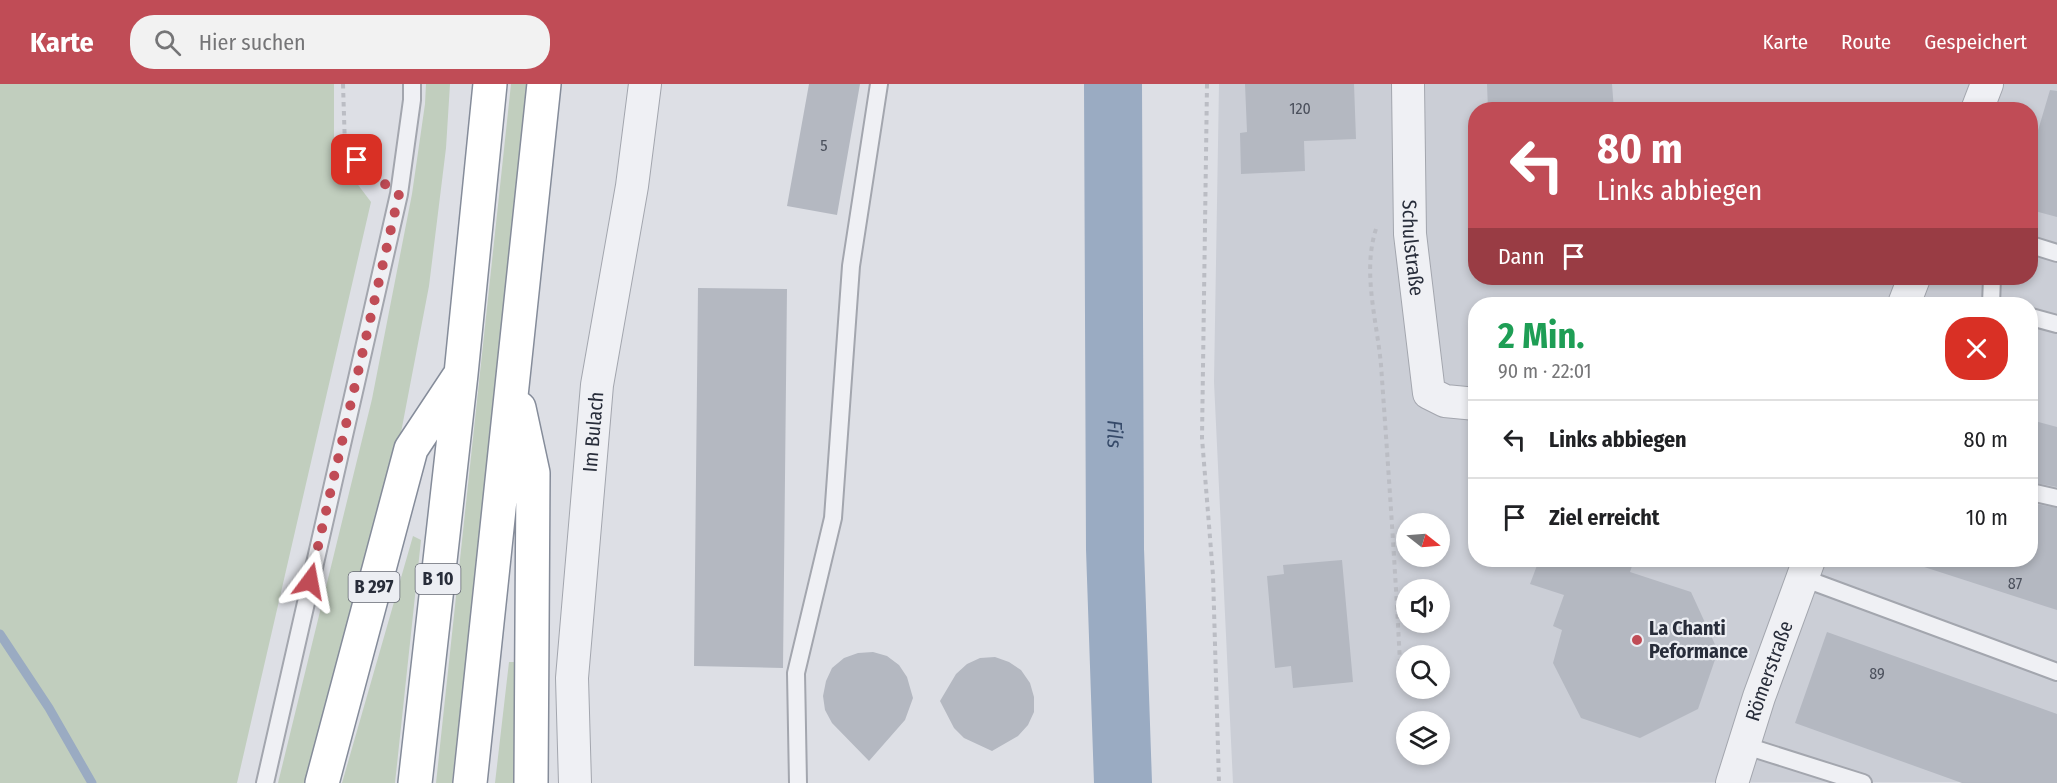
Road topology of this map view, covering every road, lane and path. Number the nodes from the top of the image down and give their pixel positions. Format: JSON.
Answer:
{"nodes":[{"id":1,"x":344,"y":84,"type":"edge"},
{"id":2,"x":411,"y":84,"type":"edge"},
{"id":3,"x":490,"y":84,"type":"edge"},
{"id":4,"x":544,"y":84,"type":"edge"},
{"id":5,"x":645,"y":84,"type":"edge"},
{"id":6,"x":879,"y":84,"type":"edge"},
{"id":7,"x":1207,"y":84,"type":"edge"},
{"id":8,"x":1408,"y":84,"type":"edge"},
{"id":9,"x":1987,"y":84,"type":"edge"},
{"id":10,"x":1980,"y":102,"type":"edge"},
{"id":11,"x":399,"y":194,"type":"junction"},
{"id":12,"x":1376,"y":227,"type":"dead end"},
{"id":13,"x":2038,"y":247,"type":"edge"},
{"id":14,"x":2057,"y":253,"type":"edge"},
{"id":15,"x":2038,"y":319,"type":"edge"},
{"id":16,"x":2057,"y":324,"type":"edge"},
{"id":17,"x":460,"y":374,"type":"junction"},
{"id":18,"x":513,"y":377,"type":"junction"},
{"id":19,"x":1468,"y":403,"type":"edge"},
{"id":20,"x":2038,"y":494,"type":"edge"},
{"id":21,"x":2057,"y":498,"type":"edge"},
{"id":22,"x":1806,"y":569,"type":"edge"},
{"id":23,"x":1399,"y":645,"type":"edge"},
{"id":24,"x":2057,"y":672,"type":"edge"},
{"id":25,"x":1743,"y":746,"type":"junction"},
{"id":26,"x":264,"y":783,"type":"edge"},
{"id":27,"x":322,"y":783,"type":"edge"},
{"id":28,"x":415,"y":783,"type":"edge"},
{"id":29,"x":470,"y":783,"type":"edge"},
{"id":30,"x":531,"y":783,"type":"edge"},
{"id":31,"x":575,"y":783,"type":"edge"},
{"id":32,"x":798,"y":783,"type":"edge"},
{"id":33,"x":1219,"y":783,"type":"edge"},
{"id":34,"x":1732,"y":783,"type":"edge"},
{"id":35,"x":1863,"y":783,"type":"edge"}],
"edges":[{"from":1,"to":11,"type":"path"},
{"from":2,"to":11,"type":"lane"},
{"from":3,"to":17,"type":"highway","number":"B 10"},
{"from":4,"to":18,"type":"highway"},
{"from":5,"to":31,"type":"street","name":"Im Bulach"},
{"from":6,"to":32,"type":"lane"},
{"from":7,"to":33,"type":"path"},
{"from":8,"to":19,"type":"street","name":"Schulstraße"},
{"from":9,"to":10,"type":"street"},
{"from":11,"to":26,"type":"lane"},
{"from":12,"to":23,"type":"path"},
{"from":13,"to":14,"type":"lane"},
{"from":15,"to":16,"type":"lane"},
{"from":17,"to":27,"type":"highway","number":"B 297"},
{"from":17,"to":28,"type":"highway","number":"B 10"},
{"from":18,"to":29,"type":"highway"},
{"from":18,"to":30,"type":"highway"},
{"from":20,"to":21,"type":"lane"},
{"from":22,"to":24,"type":"lane"},
{"from":22,"to":25,"type":"street","name":"Römerstraße"},
{"from":25,"to":34,"type":"street","name":"Römerstraße"},
{"from":25,"to":35,"type":"lane"}]}
